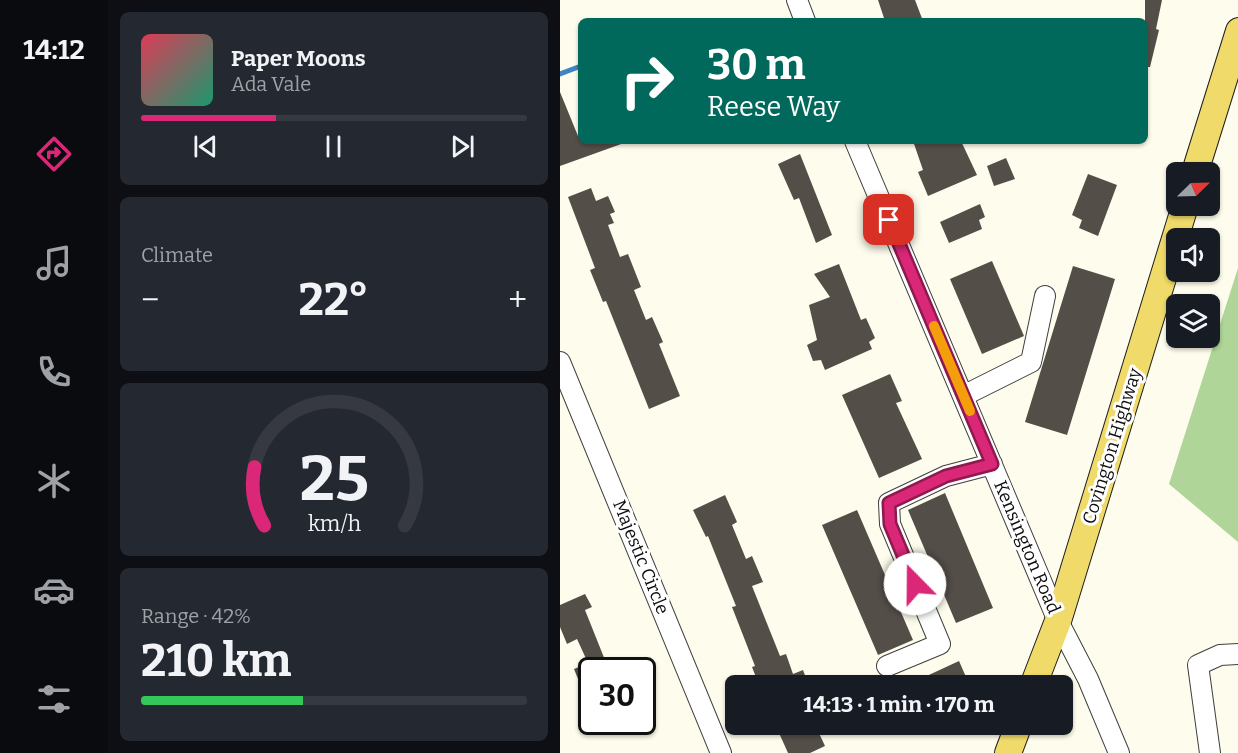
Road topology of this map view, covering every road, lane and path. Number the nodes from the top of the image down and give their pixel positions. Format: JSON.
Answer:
{"nodes":[{"id":1,"x":797,"y":0,"type":"edge"},
{"id":2,"x":804,"y":18,"type":"edge"},
{"id":3,"x":1238,"y":31,"type":"edge"},
{"id":4,"x":856,"y":144,"type":"edge"},
{"id":5,"x":1198,"y":162,"type":"edge"},
{"id":6,"x":1182,"y":216,"type":"edge"},
{"id":7,"x":1045,"y":296,"type":"dead end"},
{"id":8,"x":560,"y":362,"type":"edge"},
{"id":9,"x":963,"y":396,"type":"junction"},
{"id":10,"x":992,"y":464,"type":"junction"},
{"id":11,"x":1058,"y":621,"type":"junction"},
{"id":12,"x":1238,"y":654,"type":"edge"},
{"id":13,"x":887,"y":666,"type":"dead end"},
{"id":14,"x":1037,"y":675,"type":"edge"},
{"id":15,"x":1015,"y":735,"type":"edge"},
{"id":16,"x":721,"y":753,"type":"edge"},
{"id":17,"x":1008,"y":753,"type":"edge"},
{"id":18,"x":1119,"y":753,"type":"edge"},
{"id":19,"x":1210,"y":753,"type":"edge"}],
"edges":[{"from":1,"to":2,"type":"street"},
{"from":3,"to":5,"type":"main road"},
{"from":4,"to":9,"type":"street","name":"Kensington Road"},
{"from":6,"to":11,"type":"main road","name":"Covington Highway"},
{"from":7,"to":9,"type":"street"},
{"from":8,"to":16,"type":"street","name":"Majestic Circle"},
{"from":9,"to":10,"type":"street","name":"Kensington Road"},
{"from":10,"to":11,"type":"street","name":"Kensington Road"},
{"from":10,"to":13,"type":"street"},
{"from":11,"to":14,"type":"main road","name":"Covington Highway"},
{"from":11,"to":18,"type":"street","name":"Kensington Road"},
{"from":12,"to":19,"type":"street"},
{"from":15,"to":17,"type":"main road"}]}
